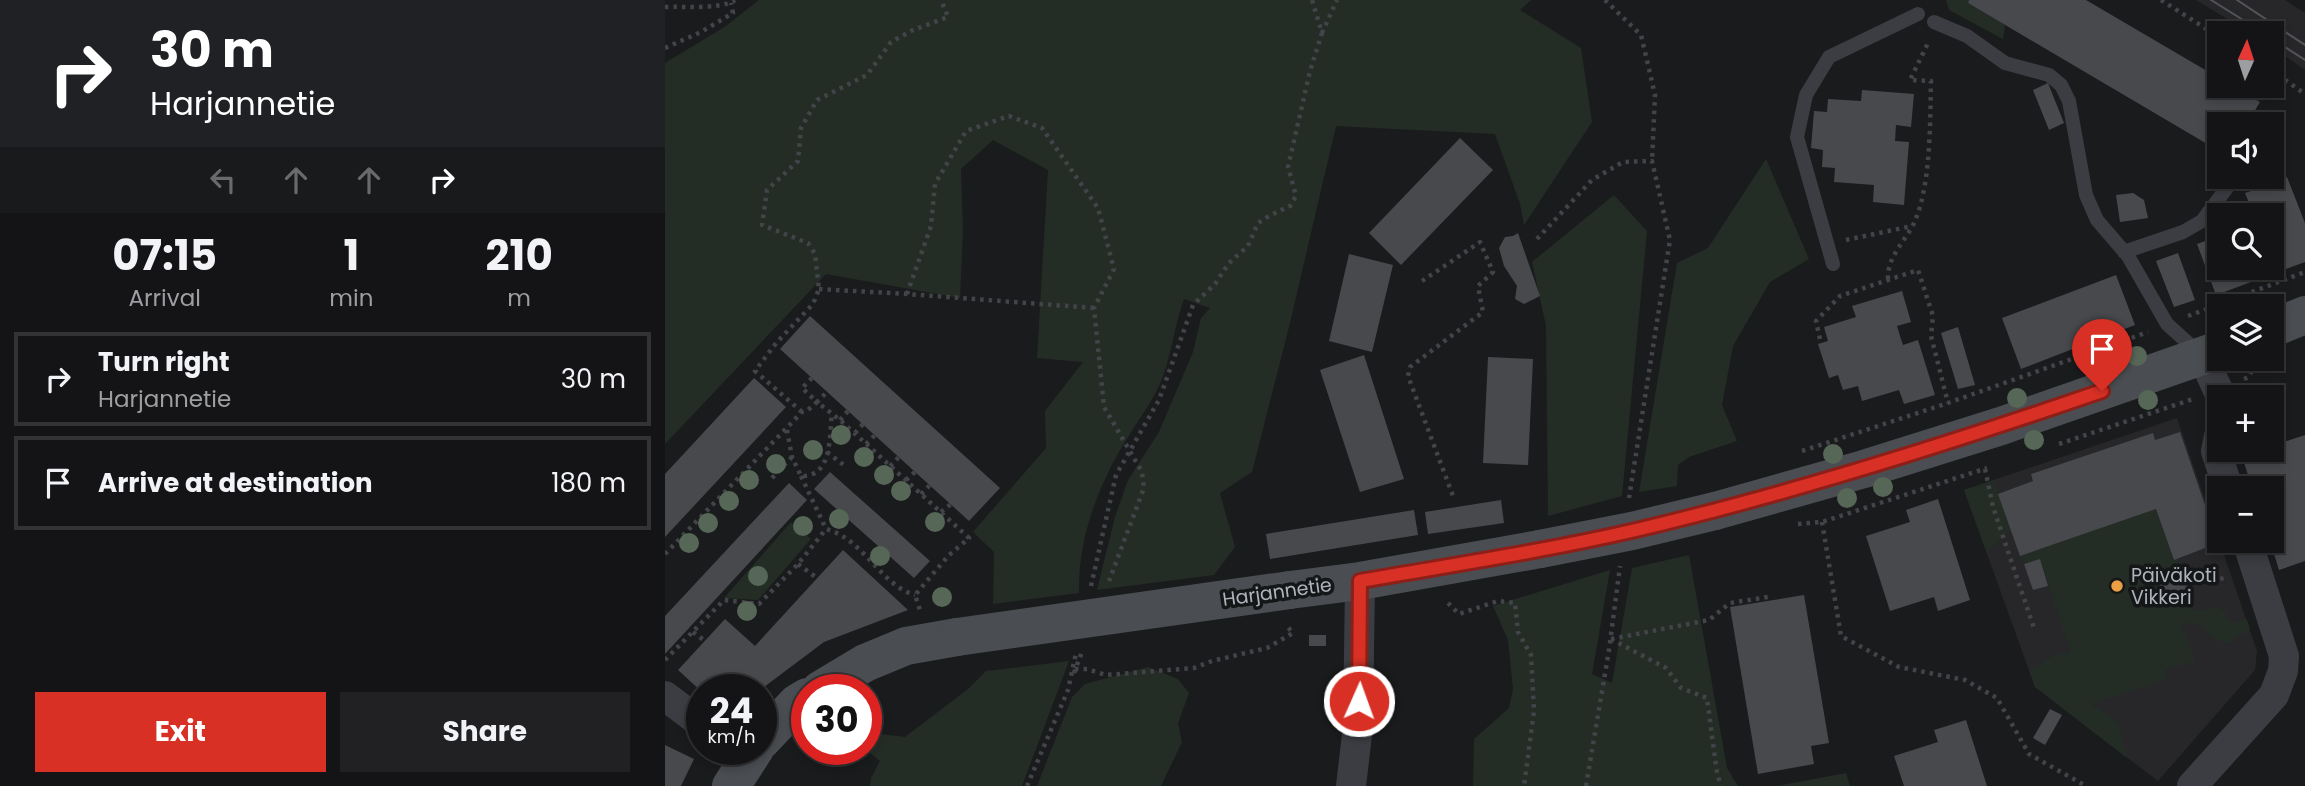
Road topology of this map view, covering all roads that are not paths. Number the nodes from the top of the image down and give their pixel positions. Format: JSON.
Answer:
{"nodes":[{"id":1,"x":1918,"y":14,"type":"dead end"},
{"id":2,"x":1934,"y":22,"type":"road end"},
{"id":3,"x":2226,"y":189,"type":"edge"},
{"id":4,"x":2124,"y":252,"type":"junction"},
{"id":5,"x":1833,"y":264,"type":"dead end"},
{"id":6,"x":2305,"y":315,"type":"edge"},
{"id":7,"x":2284,"y":323,"type":"edge"},
{"id":8,"x":2207,"y":350,"type":"edge"},
{"id":9,"x":2207,"y":354,"type":"edge"},
{"id":10,"x":2250,"y":553,"type":"edge"},
{"id":11,"x":1360,"y":581,"type":"junction"},
{"id":12,"x":847,"y":674,"type":"edge"},
{"id":13,"x":665,"y":696,"type":"edge"},
{"id":14,"x":791,"y":709,"type":"edge"},
{"id":15,"x":686,"y":712,"type":"edge"},
{"id":16,"x":777,"y":724,"type":"edge"},
{"id":17,"x":1350,"y":786,"type":"edge"},
{"id":18,"x":2192,"y":786,"type":"edge"}],
"edges":[{"from":1,"to":5,"type":"lane"},
{"from":2,"to":4,"type":"lane"},
{"from":3,"to":4,"type":"lane"},
{"from":4,"to":8,"type":"lane"},
{"from":6,"to":7,"type":"street"},
{"from":9,"to":11,"type":"street","name":"Harjannetie","bridge":true},
{"from":10,"to":18,"type":"street"},
{"from":11,"to":12,"type":"street","name":"Harjannetie","bridge":true},
{"from":11,"to":17,"type":"street"},
{"from":13,"to":15,"type":"street"},
{"from":14,"to":16,"type":"street"}]}
